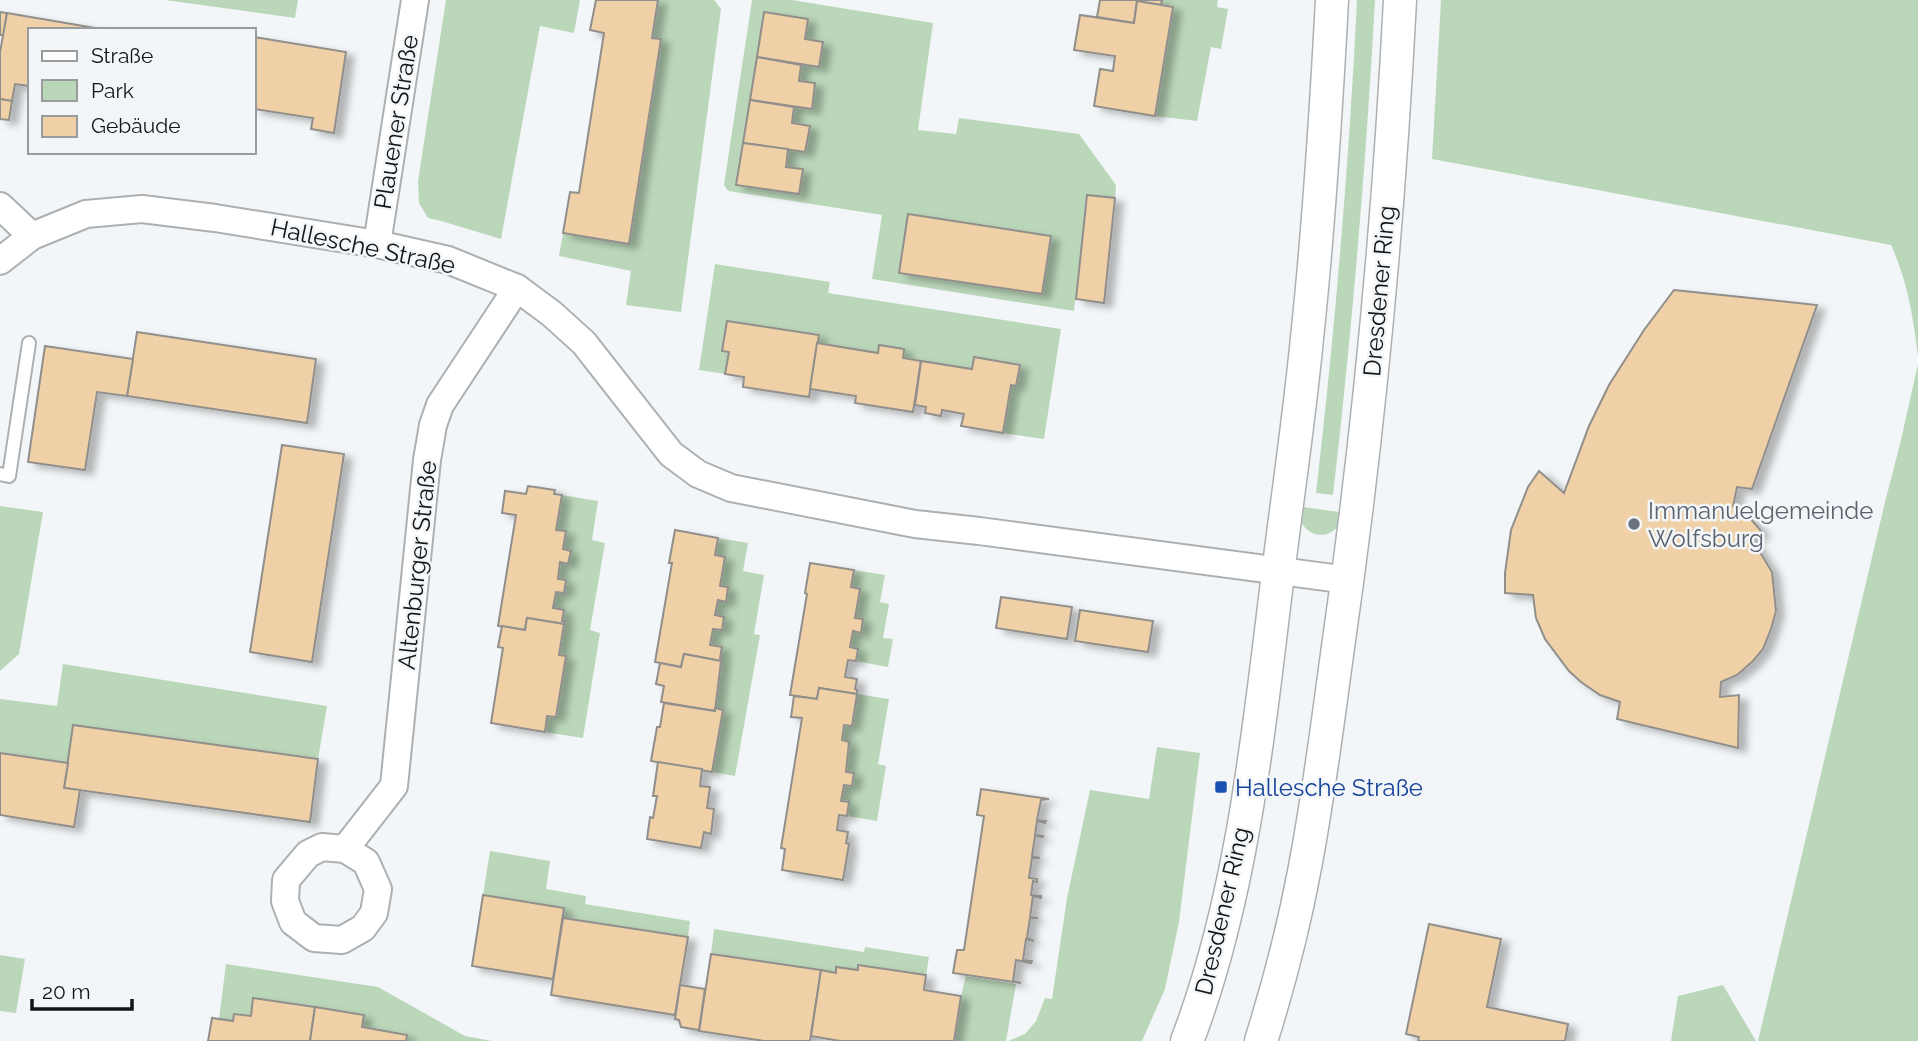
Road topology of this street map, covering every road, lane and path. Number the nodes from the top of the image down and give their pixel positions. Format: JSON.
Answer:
{"nodes":[{"id":1,"x":415,"y":0,"type":"edge"},
{"id":2,"x":1332,"y":0,"type":"edge"},
{"id":3,"x":1400,"y":0,"type":"edge"},
{"id":4,"x":0,"y":206,"type":"edge"},
{"id":5,"x":32,"y":236,"type":"junction"},
{"id":6,"x":377,"y":244,"type":"junction"},
{"id":7,"x":0,"y":261,"type":"edge"},
{"id":8,"x":517,"y":288,"type":"junction"},
{"id":9,"x":29,"y":343,"type":"dead end"},
{"id":10,"x":0,"y":474,"type":"edge"},
{"id":11,"x":1278,"y":572,"type":"junction"},
{"id":12,"x":1348,"y":580,"type":"junction"},
{"id":13,"x":345,"y":849,"type":"dead end"},
{"id":14,"x":1187,"y":1041,"type":"edge"},
{"id":15,"x":1261,"y":1041,"type":"edge"}],
"edges":[{"from":1,"to":6,"type":"street","name":"Plauener Straße"},
{"from":2,"to":11,"type":"street","name":"Dresdener Ring"},
{"from":3,"to":12,"type":"street","name":"Dresdener Ring"},
{"from":4,"to":5,"type":"street"},
{"from":5,"to":6,"type":"street","name":"Hallesche Straße"},
{"from":5,"to":7,"type":"street","name":"Hallesche Straße"},
{"from":6,"to":8,"type":"street","name":"Hallesche Straße"},
{"from":8,"to":11,"type":"street","name":"Hallesche Straße"},
{"from":8,"to":13,"type":"street","name":"Altenburger Straße"},
{"from":9,"to":10,"type":"lane"},
{"from":11,"to":12,"type":"street"},
{"from":11,"to":14,"type":"street","name":"Dresdener Ring"},
{"from":12,"to":15,"type":"street","name":"Dresdener Ring"}]}
